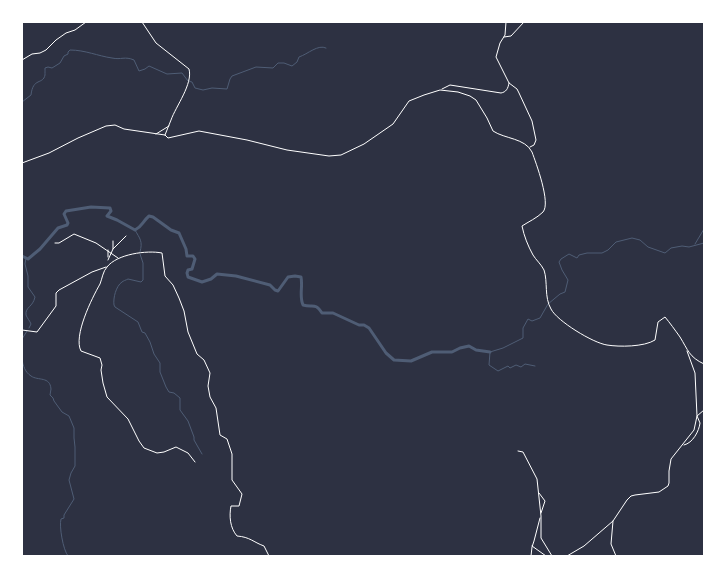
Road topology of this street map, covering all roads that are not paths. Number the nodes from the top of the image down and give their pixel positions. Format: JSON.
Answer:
{"nodes":[{"id":1,"x":86,"y":22,"type":"edge"},
{"id":2,"x":142,"y":22,"type":"edge"},
{"id":3,"x":506,"y":22,"type":"edge"},
{"id":4,"x":524,"y":22,"type":"edge"},
{"id":5,"x":504,"y":38,"type":"junction"},
{"id":6,"x":22,"y":60,"type":"edge"},
{"id":7,"x":509,"y":83,"type":"junction"},
{"id":8,"x":440,"y":90,"type":"junction"},
{"id":9,"x":169,"y":125,"type":"junction"},
{"id":10,"x":156,"y":134,"type":"junction"},
{"id":11,"x":165,"y":135,"type":"junction"},
{"id":12,"x":530,"y":147,"type":"junction"},
{"id":13,"x":22,"y":163,"type":"edge"},
{"id":14,"x":126,"y":236,"type":"dead end"},
{"id":15,"x":113,"y":241,"type":"dead end"},
{"id":16,"x":55,"y":243,"type":"dead end"},
{"id":17,"x":113,"y":249,"type":"junction"},
{"id":18,"x":107,"y":250,"type":"junction"},
{"id":19,"x":112,"y":253,"type":"junction"},
{"id":20,"x":119,"y":258,"type":"junction"},
{"id":21,"x":108,"y":260,"type":"junction"},
{"id":22,"x":108,"y":266,"type":"junction"},
{"id":23,"x":106,"y":267,"type":"junction"},
{"id":24,"x":22,"y":330,"type":"edge"},
{"id":25,"x":686,"y":349,"type":"junction"},
{"id":26,"x":704,"y":364,"type":"edge"},
{"id":27,"x":704,"y":410,"type":"edge"},
{"id":28,"x":697,"y":416,"type":"junction"},
{"id":29,"x":684,"y":445,"type":"junction"},
{"id":30,"x":518,"y":451,"type":"dead end"},
{"id":31,"x":195,"y":462,"type":"dead end"},
{"id":32,"x":538,"y":492,"type":"junction"},
{"id":33,"x":541,"y":516,"type":"junction"},
{"id":34,"x":613,"y":521,"type":"junction"},
{"id":35,"x":532,"y":546,"type":"junction"},
{"id":36,"x":269,"y":556,"type":"edge"},
{"id":37,"x":531,"y":556,"type":"edge"},
{"id":38,"x":546,"y":556,"type":"edge"},
{"id":39,"x":552,"y":556,"type":"edge"},
{"id":40,"x":567,"y":556,"type":"edge"},
{"id":41,"x":616,"y":556,"type":"edge"}],
"edges":[{"from":1,"to":6,"type":"street"},
{"from":2,"to":9,"type":"street"},
{"from":3,"to":5,"type":"street"},
{"from":4,"to":5,"type":"street"},
{"from":5,"to":7,"type":"street"},
{"from":7,"to":8,"type":"street"},
{"from":7,"to":12,"type":"street"},
{"from":8,"to":11,"type":"street"},
{"from":8,"to":12,"type":"street"},
{"from":9,"to":10,"type":"street"},
{"from":9,"to":11,"type":"street"},
{"from":10,"to":11,"type":"street"},
{"from":10,"to":13,"type":"street"},
{"from":12,"to":25,"type":"street"},
{"from":14,"to":17,"type":"street"},
{"from":15,"to":17,"type":"street"},
{"from":16,"to":18,"type":"street"},
{"from":17,"to":19,"type":"street"},
{"from":18,"to":19,"type":"street"},
{"from":18,"to":21,"type":"street"},
{"from":19,"to":20,"type":"street"},
{"from":19,"to":21,"type":"street"},
{"from":20,"to":22,"type":"street"},
{"from":20,"to":36,"type":"street"},
{"from":21,"to":22,"type":"street"},
{"from":22,"to":23,"type":"street"},
{"from":23,"to":24,"type":"street"},
{"from":23,"to":31,"type":"street"},
{"from":25,"to":26,"type":"street"},
{"from":25,"to":28,"type":"street"},
{"from":27,"to":28,"type":"street"},
{"from":28,"to":29,"type":"street"},
{"from":28,"to":29,"type":"street"},
{"from":29,"to":34,"type":"street"},
{"from":30,"to":32,"type":"street"},
{"from":32,"to":33,"type":"street"},
{"from":32,"to":33,"type":"street"},
{"from":33,"to":35,"type":"street"},
{"from":33,"to":39,"type":"street"},
{"from":34,"to":40,"type":"street"},
{"from":34,"to":41,"type":"street"},
{"from":35,"to":37,"type":"street"},
{"from":35,"to":38,"type":"street"}]}
